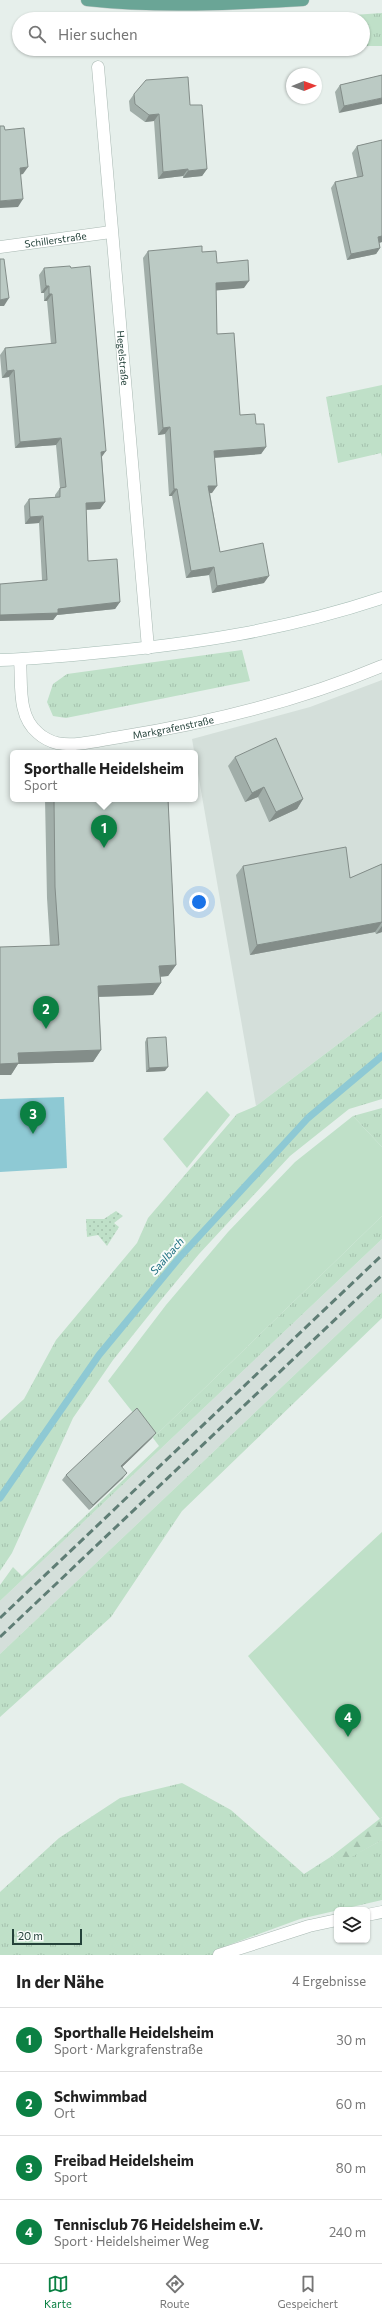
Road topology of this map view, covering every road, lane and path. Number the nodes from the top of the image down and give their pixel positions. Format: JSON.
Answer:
{"nodes":[{"id":1,"x":87,"y":0,"type":"edge"},
{"id":2,"x":303,"y":0,"type":"edge"},
{"id":3,"x":98,"y":67,"type":"dead end"},
{"id":4,"x":111,"y":232,"type":"junction"},
{"id":5,"x":0,"y":247,"type":"edge"},
{"id":6,"x":382,"y":598,"type":"edge"},
{"id":7,"x":148,"y":648,"type":"junction"},
{"id":8,"x":0,"y":660,"type":"edge"},
{"id":9,"x":20,"y":660,"type":"junction"},
{"id":10,"x":382,"y":666,"type":"edge"},
{"id":11,"x":382,"y":1912,"type":"edge"},
{"id":12,"x":370,"y":1914,"type":"edge"},
{"id":13,"x":334,"y":1921,"type":"edge"},
{"id":14,"x":219,"y":1955,"type":"edge"}],
"edges":[{"from":1,"to":2,"type":"main road"},
{"from":3,"to":4,"type":"street","name":"Hegelstraße"},
{"from":4,"to":5,"type":"street","name":"Schillerstraße"},
{"from":4,"to":7,"type":"street","name":"Hegelstraße"},
{"from":6,"to":7,"type":"street"},
{"from":7,"to":9,"type":"street"},
{"from":8,"to":9,"type":"street"},
{"from":9,"to":10,"type":"street","name":"Markgrafenstraße"},
{"from":11,"to":12,"type":"street"},
{"from":13,"to":14,"type":"street"}]}
